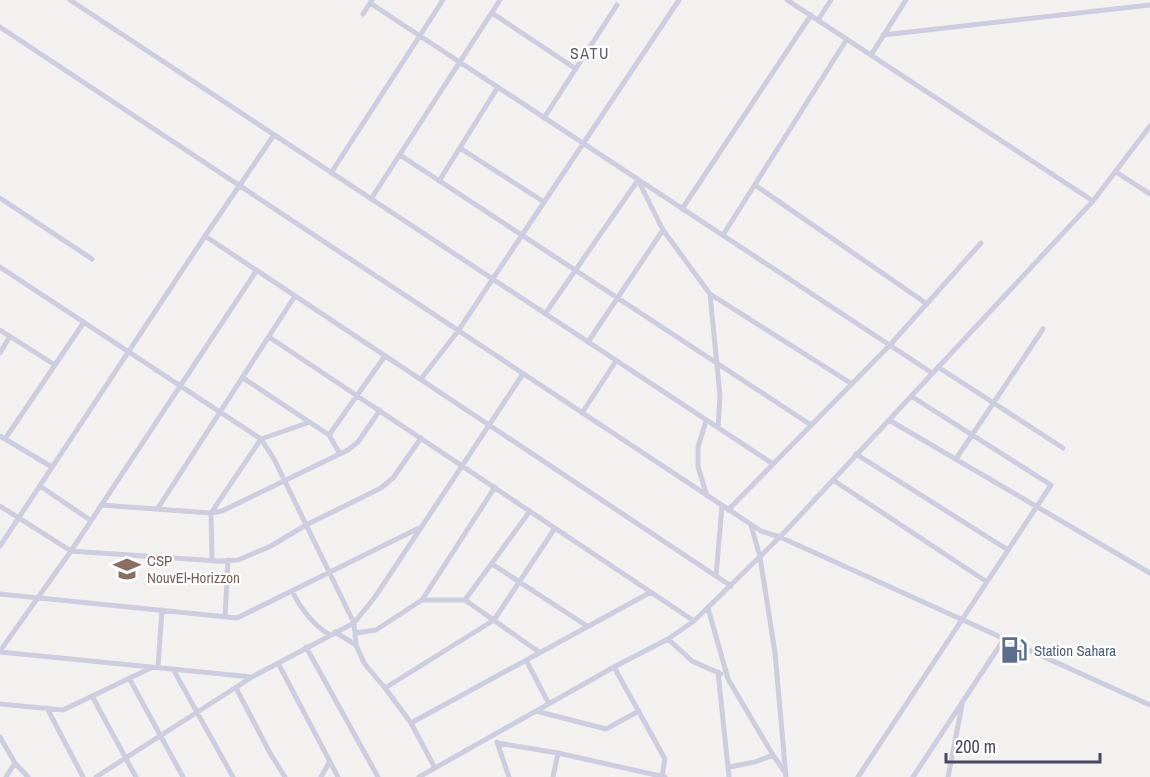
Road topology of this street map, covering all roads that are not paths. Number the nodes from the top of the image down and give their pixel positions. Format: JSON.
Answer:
{"nodes":[{"id":1,"x":70,"y":0,"type":"edge"},
{"id":2,"x":443,"y":0,"type":"edge"},
{"id":3,"x":500,"y":0,"type":"edge"},
{"id":4,"x":679,"y":0,"type":"edge"},
{"id":5,"x":787,"y":0,"type":"edge"},
{"id":6,"x":831,"y":0,"type":"edge"},
{"id":7,"x":906,"y":0,"type":"edge"},
{"id":8,"x":371,"y":2,"type":"edge"},
{"id":9,"x":617,"y":5,"type":"dead end"},
{"id":10,"x":1150,"y":5,"type":"edge"},
{"id":11,"x":492,"y":13,"type":"junction"},
{"id":12,"x":363,"y":14,"type":"dead end"},
{"id":13,"x":811,"y":15,"type":"junction"},
{"id":14,"x":818,"y":20,"type":"junction"},
{"id":15,"x":0,"y":27,"type":"edge"},
{"id":16,"x":883,"y":35,"type":"junction"},
{"id":17,"x":420,"y":36,"type":"junction"},
{"id":18,"x":847,"y":39,"type":"junction"},
{"id":19,"x":871,"y":55,"type":"junction"},
{"id":20,"x":460,"y":62,"type":"junction"},
{"id":21,"x":576,"y":69,"type":"junction"},
{"id":22,"x":498,"y":87,"type":"junction"},
{"id":23,"x":544,"y":118,"type":"junction"},
{"id":24,"x":1150,"y":126,"type":"edge"},
{"id":25,"x":274,"y":135,"type":"junction"},
{"id":26,"x":583,"y":143,"type":"junction"},
{"id":27,"x":460,"y":148,"type":"junction"},
{"id":28,"x":400,"y":155,"type":"junction"},
{"id":29,"x":1116,"y":172,"type":"junction"},
{"id":30,"x":331,"y":173,"type":"junction"},
{"id":31,"x":638,"y":180,"type":"junction"},
{"id":32,"x":439,"y":181,"type":"junction"},
{"id":33,"x":755,"y":185,"type":"junction"},
{"id":34,"x":239,"y":186,"type":"junction"},
{"id":35,"x":1150,"y":194,"type":"edge"},
{"id":36,"x":0,"y":198,"type":"edge"},
{"id":37,"x":371,"y":199,"type":"junction"},
{"id":38,"x":1093,"y":201,"type":"junction"},
{"id":39,"x":543,"y":202,"type":"junction"},
{"id":40,"x":682,"y":209,"type":"junction"},
{"id":41,"x":663,"y":230,"type":"junction"},
{"id":42,"x":521,"y":235,"type":"junction"},
{"id":43,"x":723,"y":235,"type":"junction"},
{"id":44,"x":205,"y":236,"type":"junction"},
{"id":45,"x":981,"y":243,"type":"dead end"},
{"id":46,"x":92,"y":259,"type":"dead end"},
{"id":47,"x":0,"y":267,"type":"edge"},
{"id":48,"x":257,"y":270,"type":"junction"},
{"id":49,"x":576,"y":271,"type":"junction"},
{"id":50,"x":492,"y":279,"type":"junction"},
{"id":51,"x":710,"y":294,"type":"junction"},
{"id":52,"x":295,"y":296,"type":"junction"},
{"id":53,"x":618,"y":298,"type":"junction"},
{"id":54,"x":927,"y":304,"type":"junction"},
{"id":55,"x":545,"y":314,"type":"junction"},
{"id":56,"x":84,"y":322,"type":"junction"},
{"id":57,"x":1043,"y":329,"type":"dead end"},
{"id":58,"x":0,"y":330,"type":"edge"},
{"id":59,"x":458,"y":331,"type":"junction"},
{"id":60,"x":10,"y":336,"type":"junction"},
{"id":61,"x":269,"y":337,"type":"junction"},
{"id":62,"x":588,"y":342,"type":"junction"},
{"id":63,"x":890,"y":345,"type":"junction"},
{"id":64,"x":128,"y":351,"type":"junction"},
{"id":65,"x":0,"y":353,"type":"edge"},
{"id":66,"x":385,"y":356,"type":"junction"},
{"id":67,"x":616,"y":361,"type":"junction"},
{"id":68,"x":716,"y":363,"type":"junction"},
{"id":69,"x":56,"y":365,"type":"junction"},
{"id":70,"x":938,"y":367,"type":"junction"},
{"id":71,"x":932,"y":373,"type":"junction"},
{"id":72,"x":524,"y":374,"type":"junction"},
{"id":73,"x":243,"y":378,"type":"junction"},
{"id":74,"x":421,"y":379,"type":"junction"},
{"id":75,"x":852,"y":384,"type":"junction"},
{"id":76,"x":179,"y":385,"type":"junction"},
{"id":77,"x":357,"y":395,"type":"junction"},
{"id":78,"x":911,"y":396,"type":"junction"},
{"id":79,"x":993,"y":403,"type":"junction"},
{"id":80,"x":380,"y":410,"type":"junction"},
{"id":81,"x":220,"y":412,"type":"junction"},
{"id":82,"x":582,"y":413,"type":"junction"},
{"id":83,"x":889,"y":420,"type":"junction"},
{"id":84,"x":706,"y":421,"type":"junction"},
{"id":85,"x":310,"y":422,"type":"junction"},
{"id":86,"x":489,"y":425,"type":"junction"},
{"id":87,"x":811,"y":425,"type":"junction"},
{"id":88,"x":718,"y":428,"type":"junction"},
{"id":89,"x":329,"y":435,"type":"junction"},
{"id":90,"x":972,"y":435,"type":"junction"},
{"id":91,"x":3,"y":437,"type":"edge"},
{"id":92,"x":421,"y":438,"type":"junction"},
{"id":93,"x":261,"y":439,"type":"junction"},
{"id":94,"x":1063,"y":448,"type":"dead end"},
{"id":95,"x":340,"y":454,"type":"junction"},
{"id":96,"x":856,"y":454,"type":"junction"},
{"id":97,"x":956,"y":459,"type":"junction"},
{"id":98,"x":773,"y":464,"type":"junction"},
{"id":99,"x":462,"y":466,"type":"junction"},
{"id":100,"x":52,"y":467,"type":"junction"},
{"id":101,"x":832,"y":480,"type":"junction"},
{"id":102,"x":285,"y":481,"type":"junction"},
{"id":103,"x":40,"y":486,"type":"junction"},
{"id":104,"x":495,"y":488,"type":"junction"},
{"id":105,"x":707,"y":496,"type":"junction"},
{"id":106,"x":101,"y":505,"type":"junction"},
{"id":107,"x":0,"y":506,"type":"edge"},
{"id":108,"x":1037,"y":507,"type":"junction"},
{"id":109,"x":158,"y":508,"type":"junction"},
{"id":110,"x":725,"y":508,"type":"junction"},
{"id":111,"x":530,"y":512,"type":"junction"},
{"id":112,"x":211,"y":513,"type":"junction"},
{"id":113,"x":18,"y":518,"type":"junction"},
{"id":114,"x":90,"y":520,"type":"junction"},
{"id":115,"x":306,"y":525,"type":"junction"},
{"id":116,"x":751,"y":525,"type":"junction"},
{"id":117,"x":420,"y":527,"type":"junction"},
{"id":118,"x":555,"y":528,"type":"junction"},
{"id":119,"x":780,"y":537,"type":"junction"},
{"id":120,"x":0,"y":546,"type":"edge"},
{"id":121,"x":1008,"y":550,"type":"junction"},
{"id":122,"x":71,"y":551,"type":"junction"},
{"id":123,"x":760,"y":557,"type":"junction"},
{"id":124,"x":212,"y":560,"type":"junction"},
{"id":125,"x":228,"y":560,"type":"junction"},
{"id":126,"x":492,"y":564,"type":"junction"},
{"id":127,"x":1150,"y":573,"type":"edge"},
{"id":128,"x":329,"y":574,"type":"junction"},
{"id":129,"x":716,"y":576,"type":"junction"},
{"id":130,"x":519,"y":582,"type":"junction"},
{"id":131,"x":987,"y":582,"type":"junction"},
{"id":132,"x":731,"y":586,"type":"junction"},
{"id":133,"x":292,"y":591,"type":"junction"},
{"id":134,"x":651,"y":592,"type":"junction"},
{"id":135,"x":0,"y":594,"type":"edge"},
{"id":136,"x":38,"y":598,"type":"junction"},
{"id":137,"x":422,"y":600,"type":"junction"},
{"id":138,"x":465,"y":600,"type":"junction"},
{"id":139,"x":708,"y":608,"type":"junction"},
{"id":140,"x":162,"y":610,"type":"junction"},
{"id":141,"x":225,"y":617,"type":"junction"},
{"id":142,"x":962,"y":619,"type":"junction"},
{"id":143,"x":494,"y":620,"type":"junction"},
{"id":144,"x":694,"y":621,"type":"junction"},
{"id":145,"x":354,"y":623,"type":"junction"},
{"id":146,"x":587,"y":626,"type":"junction"},
{"id":147,"x":333,"y":633,"type":"junction"},
{"id":148,"x":355,"y":633,"type":"junction"},
{"id":149,"x":668,"y":639,"type":"junction"},
{"id":150,"x":1004,"y":639,"type":"junction"},
{"id":151,"x":356,"y":645,"type":"junction"},
{"id":152,"x":306,"y":647,"type":"junction"},
{"id":153,"x":0,"y":652,"type":"edge"},
{"id":154,"x":539,"y":652,"type":"junction"},
{"id":155,"x":526,"y":660,"type":"junction"},
{"id":156,"x":278,"y":663,"type":"junction"},
{"id":157,"x":155,"y":667,"type":"junction"},
{"id":158,"x":614,"y":667,"type":"junction"},
{"id":159,"x":173,"y":669,"type":"junction"},
{"id":160,"x":718,"y":672,"type":"junction"},
{"id":161,"x":252,"y":677,"type":"junction"},
{"id":162,"x":129,"y":678,"type":"junction"},
{"id":163,"x":728,"y":679,"type":"junction"},
{"id":164,"x":236,"y":688,"type":"junction"},
{"id":165,"x":385,"y":688,"type":"junction"},
{"id":166,"x":92,"y":696,"type":"junction"},
{"id":167,"x":962,"y":703,"type":"junction"},
{"id":168,"x":0,"y":704,"type":"edge"},
{"id":169,"x":549,"y":704,"type":"junction"},
{"id":170,"x":1150,"y":705,"type":"edge"},
{"id":171,"x":47,"y":708,"type":"junction"},
{"id":172,"x":536,"y":711,"type":"junction"},
{"id":173,"x":639,"y":711,"type":"junction"},
{"id":174,"x":198,"y":713,"type":"junction"},
{"id":175,"x":411,"y":723,"type":"junction"},
{"id":176,"x":495,"y":734,"type":"junction"},
{"id":177,"x":0,"y":736,"type":"edge"},
{"id":178,"x":161,"y":737,"type":"junction"},
{"id":179,"x":498,"y":743,"type":"junction"},
{"id":180,"x":558,"y":753,"type":"junction"},
{"id":181,"x":773,"y":755,"type":"junction"},
{"id":182,"x":126,"y":759,"type":"junction"},
{"id":183,"x":15,"y":763,"type":"junction"},
{"id":184,"x":329,"y":763,"type":"junction"},
{"id":185,"x":729,"y":767,"type":"junction"},
{"id":186,"x":435,"y":768,"type":"junction"},
{"id":187,"x":786,"y":775,"type":"edge"},
{"id":188,"x":422,"y":776,"type":"edge"},
{"id":189,"x":663,"y":776,"type":"edge"},
{"id":190,"x":6,"y":777,"type":"edge"},
{"id":191,"x":28,"y":777,"type":"edge"},
{"id":192,"x":83,"y":777,"type":"edge"},
{"id":193,"x":96,"y":777,"type":"edge"},
{"id":194,"x":136,"y":777,"type":"edge"},
{"id":195,"x":183,"y":777,"type":"edge"},
{"id":196,"x":233,"y":777,"type":"edge"},
{"id":197,"x":285,"y":777,"type":"edge"},
{"id":198,"x":321,"y":777,"type":"edge"},
{"id":199,"x":338,"y":777,"type":"edge"},
{"id":200,"x":378,"y":777,"type":"edge"},
{"id":201,"x":509,"y":777,"type":"edge"},
{"id":202,"x":553,"y":777,"type":"edge"},
{"id":203,"x":729,"y":777,"type":"edge"},
{"id":204,"x":858,"y":777,"type":"edge"},
{"id":205,"x":913,"y":777,"type":"edge"},
{"id":206,"x":948,"y":777,"type":"edge"}],
"edges":[{"from":1,"to":25,"type":"street"},
{"from":2,"to":17,"type":"street"},
{"from":3,"to":11,"type":"street"},
{"from":4,"to":26,"type":"street"},
{"from":5,"to":13,"type":"street"},
{"from":6,"to":14,"type":"street"},
{"from":7,"to":16,"type":"street"},
{"from":8,"to":12,"type":"street"},
{"from":8,"to":17,"type":"street"},
{"from":9,"to":21,"type":"street"},
{"from":10,"to":16,"type":"street"},
{"from":11,"to":20,"type":"street"},
{"from":11,"to":21,"type":"street"},
{"from":13,"to":14,"type":"street"},
{"from":13,"to":40,"type":"street"},
{"from":14,"to":18,"type":"street"},
{"from":15,"to":34,"type":"street"},
{"from":16,"to":19,"type":"street"},
{"from":17,"to":20,"type":"street"},
{"from":17,"to":30,"type":"street"},
{"from":18,"to":19,"type":"street"},
{"from":18,"to":33,"type":"street"},
{"from":19,"to":38,"type":"street"},
{"from":20,"to":22,"type":"street"},
{"from":20,"to":28,"type":"street"},
{"from":21,"to":23,"type":"street"},
{"from":22,"to":23,"type":"street"},
{"from":22,"to":27,"type":"street"},
{"from":23,"to":26,"type":"street"},
{"from":24,"to":29,"type":"street"},
{"from":25,"to":30,"type":"street"},
{"from":25,"to":34,"type":"street"},
{"from":26,"to":31,"type":"street"},
{"from":26,"to":39,"type":"street"},
{"from":27,"to":32,"type":"street"},
{"from":27,"to":39,"type":"street"},
{"from":28,"to":32,"type":"street"},
{"from":28,"to":37,"type":"street"},
{"from":29,"to":35,"type":"street"},
{"from":29,"to":38,"type":"street"},
{"from":30,"to":37,"type":"street"},
{"from":31,"to":40,"type":"street"},
{"from":31,"to":41,"type":"street"},
{"from":31,"to":49,"type":"street"},
{"from":32,"to":42,"type":"street"},
{"from":33,"to":43,"type":"street"},
{"from":33,"to":54,"type":"street"},
{"from":34,"to":44,"type":"street"},
{"from":34,"to":59,"type":"street"},
{"from":36,"to":46,"type":"street"},
{"from":37,"to":50,"type":"street"},
{"from":38,"to":70,"type":"street"},
{"from":39,"to":42,"type":"street"},
{"from":40,"to":43,"type":"street"},
{"from":41,"to":51,"type":"street"},
{"from":41,"to":53,"type":"street"},
{"from":42,"to":49,"type":"street"},
{"from":42,"to":50,"type":"street"},
{"from":43,"to":63,"type":"street"},
{"from":44,"to":48,"type":"street"},
{"from":44,"to":64,"type":"street"},
{"from":45,"to":54,"type":"street"},
{"from":47,"to":56,"type":"street"},
{"from":48,"to":52,"type":"street"},
{"from":48,"to":76,"type":"street"},
{"from":49,"to":53,"type":"street"},
{"from":49,"to":55,"type":"street"},
{"from":50,"to":55,"type":"street"},
{"from":50,"to":59,"type":"street"},
{"from":51,"to":68,"type":"street"},
{"from":51,"to":75,"type":"street"},
{"from":52,"to":61,"type":"street"},
{"from":52,"to":66,"type":"street"},
{"from":53,"to":62,"type":"street"},
{"from":53,"to":68,"type":"street"},
{"from":54,"to":63,"type":"street"},
{"from":55,"to":62,"type":"street"},
{"from":56,"to":64,"type":"street"},
{"from":56,"to":69,"type":"street"},
{"from":57,"to":79,"type":"street"},
{"from":58,"to":60,"type":"street"},
{"from":59,"to":72,"type":"street"},
{"from":59,"to":74,"type":"street"},
{"from":60,"to":65,"type":"street"},
{"from":60,"to":69,"type":"street"},
{"from":61,"to":73,"type":"street"},
{"from":61,"to":77,"type":"street"},
{"from":62,"to":67,"type":"street"},
{"from":63,"to":71,"type":"street"},
{"from":63,"to":75,"type":"street"},
{"from":64,"to":76,"type":"street"},
{"from":64,"to":100,"type":"street"},
{"from":66,"to":74,"type":"street"},
{"from":66,"to":77,"type":"street"},
{"from":67,"to":82,"type":"street"},
{"from":67,"to":84,"type":"street"},
{"from":68,"to":87,"type":"street"},
{"from":68,"to":88,"type":"street"},
{"from":69,"to":91,"type":"street"},
{"from":70,"to":71,"type":"street"},
{"from":70,"to":79,"type":"street"},
{"from":71,"to":78,"type":"street"},
{"from":72,"to":82,"type":"street"},
{"from":72,"to":86,"type":"street"},
{"from":73,"to":81,"type":"street"},
{"from":73,"to":85,"type":"street"},
{"from":74,"to":86,"type":"street"},
{"from":75,"to":87,"type":"street"},
{"from":76,"to":81,"type":"street"},
{"from":76,"to":106,"type":"street"},
{"from":77,"to":80,"type":"street"},
{"from":77,"to":89,"type":"street"},
{"from":78,"to":83,"type":"street"},
{"from":78,"to":90,"type":"street"},
{"from":79,"to":90,"type":"street"},
{"from":79,"to":94,"type":"street"},
{"from":80,"to":92,"type":"street"},
{"from":80,"to":95,"type":"street"},
{"from":81,"to":93,"type":"street"},
{"from":81,"to":109,"type":"street"},
{"from":82,"to":105,"type":"street"},
{"from":83,"to":96,"type":"street"},
{"from":83,"to":97,"type":"street"},
{"from":84,"to":88,"type":"street"},
{"from":84,"to":105,"type":"street"},
{"from":85,"to":89,"type":"street"},
{"from":85,"to":93,"type":"street"},
{"from":86,"to":99,"type":"street"},
{"from":86,"to":129,"type":"street"},
{"from":87,"to":98,"type":"street"},
{"from":88,"to":98,"type":"street"},
{"from":89,"to":95,"type":"street"},
{"from":90,"to":97,"type":"street"},
{"from":90,"to":108,"type":"street"},
{"from":91,"to":100,"type":"street"},
{"from":92,"to":99,"type":"street"},
{"from":92,"to":115,"type":"street"},
{"from":93,"to":102,"type":"street"},
{"from":93,"to":112,"type":"street"},
{"from":95,"to":102,"type":"street"},
{"from":96,"to":101,"type":"street"},
{"from":96,"to":121,"type":"street"},
{"from":97,"to":108,"type":"street"},
{"from":98,"to":110,"type":"street"},
{"from":99,"to":104,"type":"street"},
{"from":99,"to":117,"type":"street"},
{"from":100,"to":103,"type":"street"},
{"from":101,"to":119,"type":"street"},
{"from":101,"to":131,"type":"street"},
{"from":102,"to":112,"type":"street"},
{"from":102,"to":115,"type":"street"},
{"from":103,"to":113,"type":"street"},
{"from":103,"to":114,"type":"street"},
{"from":104,"to":111,"type":"street"},
{"from":104,"to":137,"type":"street"},
{"from":105,"to":110,"type":"street"},
{"from":106,"to":109,"type":"street"},
{"from":106,"to":114,"type":"street"},
{"from":107,"to":113,"type":"street"},
{"from":108,"to":121,"type":"street"},
{"from":108,"to":127,"type":"street"},
{"from":109,"to":112,"type":"street"},
{"from":110,"to":116,"type":"street"},
{"from":110,"to":129,"type":"street"},
{"from":111,"to":118,"type":"street"},
{"from":111,"to":126,"type":"street"},
{"from":112,"to":124,"type":"street"},
{"from":113,"to":120,"type":"street"},
{"from":113,"to":122,"type":"street"},
{"from":114,"to":122,"type":"street"},
{"from":115,"to":125,"type":"street"},
{"from":115,"to":128,"type":"street"},
{"from":116,"to":119,"type":"street"},
{"from":116,"to":123,"type":"street"},
{"from":117,"to":128,"type":"street"},
{"from":117,"to":145,"type":"street"},
{"from":118,"to":130,"type":"street"},
{"from":118,"to":134,"type":"street"},
{"from":119,"to":123,"type":"street"},
{"from":119,"to":142,"type":"street"},
{"from":121,"to":131,"type":"street"},
{"from":122,"to":124,"type":"street"},
{"from":122,"to":136,"type":"street"},
{"from":123,"to":132,"type":"street"},
{"from":123,"to":187,"type":"street"},
{"from":124,"to":125,"type":"street"},
{"from":125,"to":141,"type":"street"},
{"from":126,"to":130,"type":"street"},
{"from":126,"to":138,"type":"street"},
{"from":128,"to":133,"type":"street"},
{"from":128,"to":145,"type":"street"},
{"from":129,"to":132,"type":"street"},
{"from":130,"to":143,"type":"street"},
{"from":130,"to":146,"type":"street"},
{"from":131,"to":142,"type":"street"},
{"from":132,"to":139,"type":"street"},
{"from":133,"to":141,"type":"street"},
{"from":133,"to":147,"type":"street"},
{"from":134,"to":144,"type":"street"},
{"from":134,"to":146,"type":"street"},
{"from":135,"to":136,"type":"street"},
{"from":136,"to":140,"type":"street"},
{"from":136,"to":153,"type":"street"},
{"from":137,"to":138,"type":"street"},
{"from":137,"to":148,"type":"street"},
{"from":138,"to":143,"type":"street"},
{"from":139,"to":144,"type":"street"},
{"from":139,"to":163,"type":"street"},
{"from":140,"to":141,"type":"street"},
{"from":140,"to":157,"type":"street"},
{"from":142,"to":150,"type":"street"},
{"from":142,"to":204,"type":"street"},
{"from":143,"to":154,"type":"street"},
{"from":143,"to":165,"type":"street"},
{"from":144,"to":149,"type":"street"},
{"from":145,"to":147,"type":"street"},
{"from":145,"to":148,"type":"street"},
{"from":146,"to":154,"type":"street"},
{"from":147,"to":151,"type":"street"},
{"from":147,"to":152,"type":"street"},
{"from":148,"to":151,"type":"street"},
{"from":149,"to":158,"type":"street"},
{"from":149,"to":160,"type":"street"},
{"from":150,"to":167,"type":"street"},
{"from":150,"to":170,"type":"street"},
{"from":151,"to":165,"type":"street"},
{"from":152,"to":156,"type":"street"},
{"from":152,"to":200,"type":"street"},
{"from":153,"to":157,"type":"street"},
{"from":154,"to":155,"type":"street"},
{"from":155,"to":169,"type":"street"},
{"from":155,"to":175,"type":"street"},
{"from":156,"to":161,"type":"street"},
{"from":156,"to":184,"type":"street"},
{"from":157,"to":159,"type":"street"},
{"from":157,"to":162,"type":"street"},
{"from":158,"to":169,"type":"street"},
{"from":158,"to":173,"type":"street"},
{"from":159,"to":161,"type":"street"},
{"from":159,"to":174,"type":"street"},
{"from":160,"to":163,"type":"street"},
{"from":160,"to":185,"type":"street"},
{"from":161,"to":164,"type":"street"},
{"from":162,"to":166,"type":"street"},
{"from":162,"to":178,"type":"street"},
{"from":163,"to":181,"type":"street"},
{"from":164,"to":174,"type":"street"},
{"from":164,"to":197,"type":"street"},
{"from":165,"to":175,"type":"street"},
{"from":166,"to":171,"type":"street"},
{"from":166,"to":182,"type":"street"},
{"from":167,"to":205,"type":"street"},
{"from":167,"to":206,"type":"street"},
{"from":168,"to":171,"type":"street"},
{"from":169,"to":172,"type":"street"},
{"from":171,"to":192,"type":"street"},
{"from":172,"to":173,"type":"street"},
{"from":172,"to":176,"type":"street"},
{"from":173,"to":189,"type":"street"},
{"from":174,"to":178,"type":"street"},
{"from":174,"to":196,"type":"street"},
{"from":175,"to":186,"type":"street"},
{"from":176,"to":179,"type":"street"},
{"from":176,"to":186,"type":"street"},
{"from":177,"to":183,"type":"street"},
{"from":178,"to":182,"type":"street"},
{"from":178,"to":195,"type":"street"},
{"from":179,"to":180,"type":"street"},
{"from":179,"to":201,"type":"street"},
{"from":180,"to":189,"type":"street"},
{"from":180,"to":202,"type":"street"},
{"from":181,"to":185,"type":"street"},
{"from":181,"to":187,"type":"street"},
{"from":182,"to":193,"type":"street"},
{"from":182,"to":194,"type":"street"},
{"from":183,"to":190,"type":"street"},
{"from":183,"to":191,"type":"street"},
{"from":184,"to":198,"type":"street"},
{"from":184,"to":199,"type":"street"},
{"from":185,"to":203,"type":"street"},
{"from":186,"to":188,"type":"street"}]}
